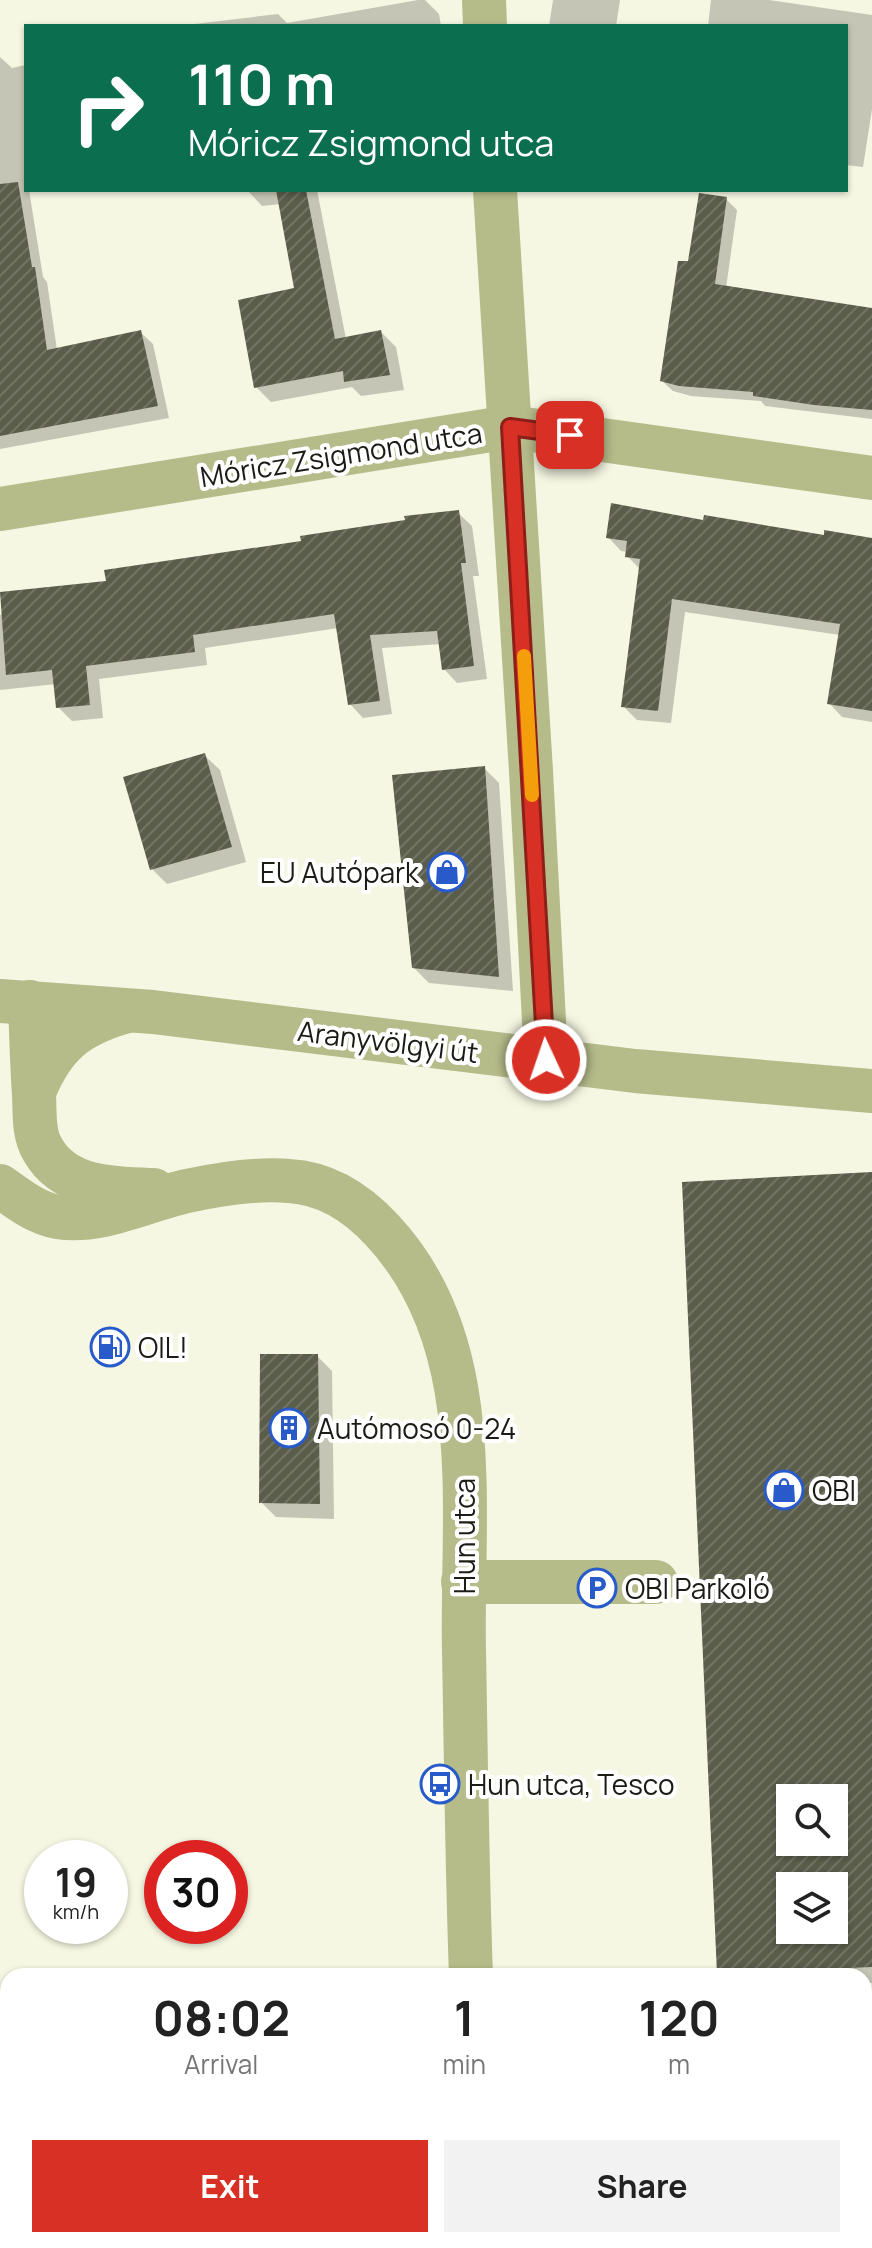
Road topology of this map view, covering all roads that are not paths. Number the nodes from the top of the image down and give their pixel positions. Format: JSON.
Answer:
{"nodes":[{"id":1,"x":484,"y":0,"type":"edge"},
{"id":2,"x":485,"y":24,"type":"edge"},
{"id":3,"x":495,"y":192,"type":"edge"},
{"id":4,"x":510,"y":427,"type":"junction"},
{"id":5,"x":872,"y":478,"type":"edge"},
{"id":6,"x":0,"y":509,"type":"edge"},
{"id":7,"x":15,"y":1002,"type":"edge"},
{"id":8,"x":130,"y":1010,"type":"junction"},
{"id":9,"x":546,"y":1060,"type":"junction"},
{"id":10,"x":872,"y":1091,"type":"edge"},
{"id":11,"x":34,"y":1092,"type":"junction"},
{"id":12,"x":0,"y":1186,"type":"edge"},
{"id":13,"x":188,"y":1191,"type":"junction"},
{"id":14,"x":463,"y":1582,"type":"junction"},
{"id":15,"x":656,"y":1582,"type":"dead end"},
{"id":16,"x":471,"y":1968,"type":"edge"}],
"edges":[{"from":1,"to":2,"type":"street"},
{"from":3,"to":4,"type":"street"},
{"from":4,"to":5,"type":"street","name":"Móricz Zsigmond utca"},
{"from":4,"to":6,"type":"street","name":"Móricz Zsigmond utca"},
{"from":4,"to":9,"type":"street"},
{"from":7,"to":8,"type":"street","name":"Aranyvölgyi út"},
{"from":7,"to":11,"type":"street","name":"Hun utca"},
{"from":8,"to":9,"type":"street","name":"Aranyvölgyi út"},
{"from":8,"to":11,"type":"street"},
{"from":9,"to":10,"type":"street","name":"Aranyvölgyi út"},
{"from":11,"to":13,"type":"street","name":"Hun utca"},
{"from":12,"to":13,"type":"street","name":"Hun utca"},
{"from":13,"to":14,"type":"street","name":"Hun utca"},
{"from":14,"to":15,"type":"street"},
{"from":14,"to":16,"type":"street","name":"Hun utca"}]}
